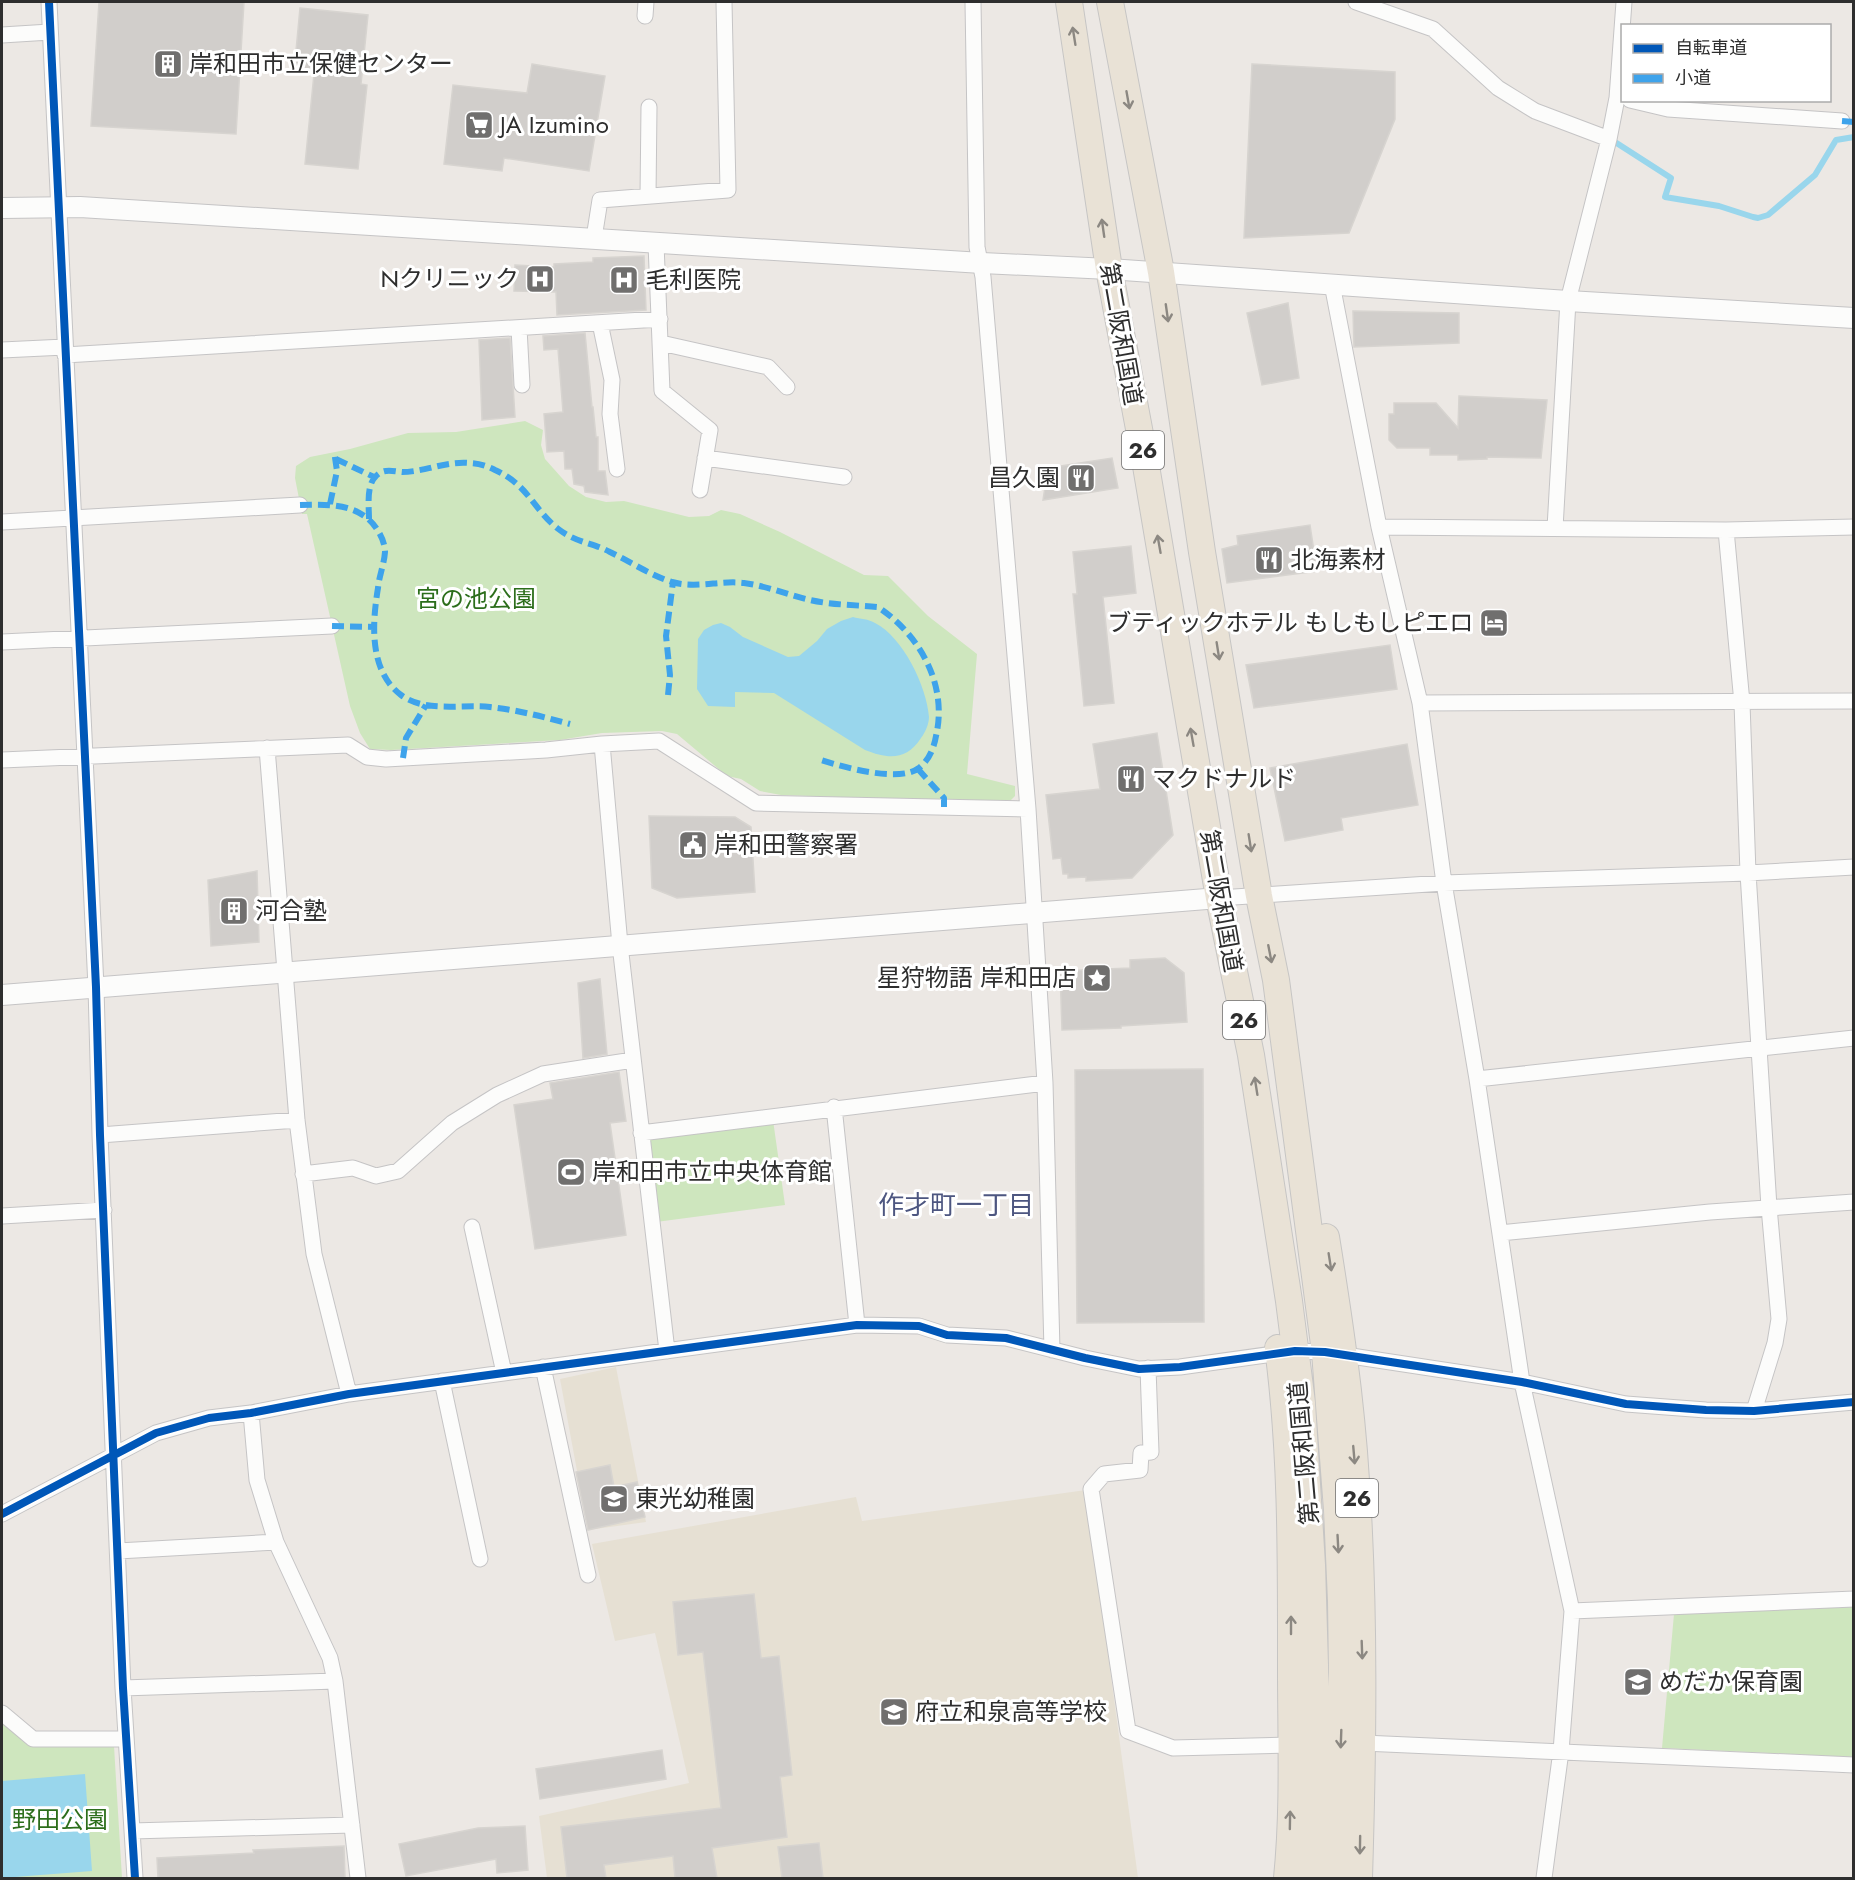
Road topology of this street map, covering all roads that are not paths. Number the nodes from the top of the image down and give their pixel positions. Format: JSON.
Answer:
{"nodes":[{"id":1,"x":49,"y":2,"type":"edge"},
{"id":2,"x":724,"y":2,"type":"edge"},
{"id":3,"x":973,"y":2,"type":"edge"},
{"id":4,"x":1069,"y":2,"type":"edge"},
{"id":5,"x":1110,"y":2,"type":"edge"},
{"id":6,"x":1356,"y":2,"type":"edge"},
{"id":7,"x":1624,"y":2,"type":"edge"},
{"id":8,"x":1624,"y":24,"type":"edge"},
{"id":9,"x":50,"y":32,"type":"junction"},
{"id":10,"x":2,"y":35,"type":"edge"},
{"id":11,"x":1622,"y":102,"type":"edge"},
{"id":12,"x":1636,"y":102,"type":"edge"},
{"id":13,"x":649,"y":107,"type":"dead end"},
{"id":14,"x":1842,"y":121,"type":"dead end"},
{"id":15,"x":1609,"y":139,"type":"junction"},
{"id":16,"x":648,"y":196,"type":"junction"},
{"id":17,"x":57,"y":206,"type":"junction"},
{"id":18,"x":2,"y":208,"type":"edge"},
{"id":19,"x":594,"y":238,"type":"junction"},
{"id":20,"x":656,"y":244,"type":"junction"},
{"id":21,"x":982,"y":263,"type":"junction"},
{"id":22,"x":1109,"y":269,"type":"junction"},
{"id":23,"x":1161,"y":272,"type":"junction"},
{"id":24,"x":1332,"y":284,"type":"junction"},
{"id":25,"x":1568,"y":301,"type":"junction"},
{"id":26,"x":1854,"y":318,"type":"edge"},
{"id":27,"x":660,"y":319,"type":"junction"},
{"id":28,"x":600,"y":323,"type":"junction"},
{"id":29,"x":519,"y":328,"type":"junction"},
{"id":30,"x":661,"y":344,"type":"junction"},
{"id":31,"x":2,"y":350,"type":"edge"},
{"id":32,"x":65,"y":351,"type":"junction"},
{"id":33,"x":522,"y":385,"type":"dead end"},
{"id":34,"x":787,"y":387,"type":"dead end"},
{"id":35,"x":705,"y":458,"type":"junction"},
{"id":36,"x":617,"y":469,"type":"dead end"},
{"id":37,"x":844,"y":477,"type":"dead end"},
{"id":38,"x":700,"y":490,"type":"dead end"},
{"id":39,"x":300,"y":505,"type":"dead end"},
{"id":40,"x":72,"y":519,"type":"junction"},
{"id":41,"x":2,"y":522,"type":"edge"},
{"id":42,"x":1379,"y":527,"type":"junction"},
{"id":43,"x":1854,"y":527,"type":"edge"},
{"id":44,"x":1555,"y":528,"type":"junction"},
{"id":45,"x":1726,"y":530,"type":"junction"},
{"id":46,"x":332,"y":626,"type":"dead end"},
{"id":47,"x":78,"y":639,"type":"junction"},
{"id":48,"x":2,"y":642,"type":"edge"},
{"id":49,"x":1854,"y":701,"type":"edge"},
{"id":50,"x":1420,"y":703,"type":"junction"},
{"id":51,"x":1742,"y":703,"type":"junction"},
{"id":52,"x":602,"y":744,"type":"junction"},
{"id":53,"x":267,"y":748,"type":"junction"},
{"id":54,"x":84,"y":757,"type":"junction"},
{"id":55,"x":2,"y":760,"type":"edge"},
{"id":56,"x":1028,"y":809,"type":"junction"},
{"id":57,"x":1854,"y":867,"type":"edge"},
{"id":58,"x":1748,"y":873,"type":"junction"},
{"id":59,"x":1444,"y":883,"type":"junction"},
{"id":60,"x":1259,"y":896,"type":"junction"},
{"id":61,"x":1219,"y":898,"type":"junction"},
{"id":62,"x":1034,"y":913,"type":"junction"},
{"id":63,"x":620,"y":945,"type":"junction"},
{"id":64,"x":286,"y":972,"type":"junction"},
{"id":65,"x":96,"y":987,"type":"junction"},
{"id":66,"x":2,"y":995,"type":"edge"},
{"id":67,"x":1854,"y":1038,"type":"edge"},
{"id":68,"x":1760,"y":1048,"type":"junction"},
{"id":69,"x":633,"y":1060,"type":"junction"},
{"id":70,"x":1477,"y":1079,"type":"junction"},
{"id":71,"x":1045,"y":1083,"type":"junction"},
{"id":72,"x":834,"y":1107,"type":"junction"},
{"id":73,"x":297,"y":1120,"type":"junction"},
{"id":74,"x":640,"y":1133,"type":"junction"},
{"id":75,"x":100,"y":1135,"type":"junction"},
{"id":76,"x":303,"y":1174,"type":"junction"},
{"id":77,"x":1854,"y":1202,"type":"edge"},
{"id":78,"x":1769,"y":1207,"type":"junction"},
{"id":79,"x":104,"y":1210,"type":"junction"},
{"id":80,"x":2,"y":1216,"type":"edge"},
{"id":81,"x":472,"y":1227,"type":"dead end"},
{"id":82,"x":1500,"y":1233,"type":"junction"},
{"id":83,"x":857,"y":1325,"type":"junction"},
{"id":84,"x":1052,"y":1350,"type":"junction"},
{"id":85,"x":668,"y":1351,"type":"junction"},
{"id":86,"x":1287,"y":1352,"type":"junction"},
{"id":87,"x":1335,"y":1352,"type":"junction"},
{"id":88,"x":543,"y":1367,"type":"junction"},
{"id":89,"x":1148,"y":1368,"type":"junction"},
{"id":90,"x":504,"y":1373,"type":"junction"},
{"id":91,"x":442,"y":1381,"type":"junction"},
{"id":92,"x":1522,"y":1382,"type":"junction"},
{"id":93,"x":349,"y":1394,"type":"junction"},
{"id":94,"x":1854,"y":1401,"type":"edge"},
{"id":95,"x":1755,"y":1411,"type":"junction"},
{"id":96,"x":251,"y":1413,"type":"junction"},
{"id":97,"x":114,"y":1454,"type":"junction"},
{"id":98,"x":2,"y":1514,"type":"edge"},
{"id":99,"x":276,"y":1542,"type":"junction"},
{"id":100,"x":118,"y":1551,"type":"junction"},
{"id":101,"x":480,"y":1559,"type":"dead end"},
{"id":102,"x":588,"y":1575,"type":"dead end"},
{"id":103,"x":1854,"y":1599,"type":"edge"},
{"id":104,"x":1572,"y":1611,"type":"junction"},
{"id":105,"x":334,"y":1681,"type":"junction"},
{"id":106,"x":123,"y":1688,"type":"junction"},
{"id":107,"x":2,"y":1713,"type":"edge"},
{"id":108,"x":126,"y":1739,"type":"junction"},
{"id":109,"x":1363,"y":1743,"type":"junction"},
{"id":110,"x":1291,"y":1745,"type":"junction"},
{"id":111,"x":1561,"y":1751,"type":"junction"},
{"id":112,"x":1854,"y":1765,"type":"edge"},
{"id":113,"x":352,"y":1825,"type":"junction"},
{"id":114,"x":132,"y":1831,"type":"junction"},
{"id":115,"x":135,"y":1878,"type":"edge"},
{"id":116,"x":358,"y":1878,"type":"edge"},
{"id":117,"x":1287,"y":1878,"type":"edge"},
{"id":118,"x":1312,"y":1878,"type":"edge"},
{"id":119,"x":1336,"y":1878,"type":"edge"},
{"id":120,"x":1359,"y":1878,"type":"edge"},
{"id":121,"x":1544,"y":1878,"type":"edge"}],
"edges":[{"from":1,"to":9,"type":"street"},
{"from":2,"to":16,"type":"street"},
{"from":3,"to":21,"type":"street"},
{"from":22,"to":4,"type":"highway","name":"第二阪和国道","number":"26","one_way":true},
{"from":5,"to":23,"type":"highway","name":"第二阪和国道","number":"26","one_way":true},
{"from":6,"to":15,"type":"street"},
{"from":7,"to":8,"type":"street"},
{"from":9,"to":10,"type":"street"},
{"from":9,"to":17,"type":"street"},
{"from":11,"to":15,"type":"street"},
{"from":12,"to":14,"type":"street"},
{"from":13,"to":16,"type":"street"},
{"from":15,"to":25,"type":"street"},
{"from":16,"to":19,"type":"street"},
{"from":17,"to":18,"type":"street"},
{"from":17,"to":19,"type":"street"},
{"from":17,"to":32,"type":"street"},
{"from":19,"to":20,"type":"street"},
{"from":20,"to":21,"type":"street"},
{"from":20,"to":27,"type":"street"},
{"from":21,"to":22,"type":"street"},
{"from":21,"to":56,"type":"street"},
{"from":22,"to":23,"type":"street"},
{"from":61,"to":22,"type":"highway","name":"第二阪和国道","number":"26","one_way":true},
{"from":23,"to":24,"type":"street"},
{"from":23,"to":60,"type":"highway","name":"第二阪和国道","number":"26","one_way":true},
{"from":24,"to":25,"type":"street"},
{"from":24,"to":42,"type":"street"},
{"from":25,"to":26,"type":"street"},
{"from":25,"to":44,"type":"street"},
{"from":27,"to":28,"type":"street"},
{"from":27,"to":30,"type":"street"},
{"from":28,"to":29,"type":"street"},
{"from":28,"to":36,"type":"street"},
{"from":29,"to":32,"type":"street"},
{"from":29,"to":33,"type":"street"},
{"from":30,"to":34,"type":"street"},
{"from":30,"to":35,"type":"street"},
{"from":31,"to":32,"type":"street"},
{"from":32,"to":40,"type":"street"},
{"from":35,"to":37,"type":"street"},
{"from":35,"to":38,"type":"street"},
{"from":39,"to":40,"type":"street"},
{"from":40,"to":41,"type":"street"},
{"from":40,"to":47,"type":"street"},
{"from":42,"to":44,"type":"street"},
{"from":42,"to":50,"type":"street"},
{"from":43,"to":45,"type":"street"},
{"from":44,"to":45,"type":"street"},
{"from":45,"to":51,"type":"street"},
{"from":46,"to":47,"type":"street"},
{"from":47,"to":48,"type":"street"},
{"from":47,"to":54,"type":"street"},
{"from":49,"to":51,"type":"street"},
{"from":50,"to":51,"type":"street"},
{"from":50,"to":59,"type":"street"},
{"from":51,"to":58,"type":"street"},
{"from":52,"to":53,"type":"street"},
{"from":52,"to":56,"type":"street"},
{"from":52,"to":63,"type":"street"},
{"from":53,"to":54,"type":"street"},
{"from":53,"to":64,"type":"street"},
{"from":54,"to":55,"type":"street"},
{"from":54,"to":65,"type":"street"},
{"from":56,"to":62,"type":"street"},
{"from":57,"to":58,"type":"street"},
{"from":58,"to":59,"type":"street"},
{"from":58,"to":68,"type":"street"},
{"from":59,"to":60,"type":"street"},
{"from":59,"to":70,"type":"street"},
{"from":60,"to":61,"type":"street"},
{"from":60,"to":87,"type":"highway","name":"第二阪和国道","number":"26","one_way":true},
{"from":61,"to":62,"type":"street"},
{"from":86,"to":61,"type":"highway","name":"第二阪和国道","number":"26","one_way":true},
{"from":62,"to":63,"type":"street"},
{"from":62,"to":71,"type":"street"},
{"from":63,"to":64,"type":"street"},
{"from":63,"to":69,"type":"street"},
{"from":64,"to":65,"type":"street"},
{"from":64,"to":73,"type":"street"},
{"from":65,"to":66,"type":"street"},
{"from":65,"to":75,"type":"street"},
{"from":67,"to":68,"type":"street"},
{"from":68,"to":70,"type":"street"},
{"from":68,"to":78,"type":"street"},
{"from":69,"to":74,"type":"street"},
{"from":69,"to":76,"type":"street"},
{"from":70,"to":82,"type":"street"},
{"from":71,"to":72,"type":"street"},
{"from":71,"to":84,"type":"street"},
{"from":72,"to":74,"type":"street"},
{"from":72,"to":83,"type":"street"},
{"from":73,"to":75,"type":"street"},
{"from":73,"to":76,"type":"street"},
{"from":74,"to":85,"type":"street"},
{"from":75,"to":79,"type":"street"},
{"from":76,"to":93,"type":"street"},
{"from":77,"to":78,"type":"street"},
{"from":78,"to":82,"type":"street"},
{"from":78,"to":95,"type":"street"},
{"from":79,"to":80,"type":"street"},
{"from":79,"to":97,"type":"street"},
{"from":81,"to":90,"type":"street"},
{"from":82,"to":92,"type":"street"},
{"from":83,"to":84,"type":"street"},
{"from":83,"to":85,"type":"street"},
{"from":84,"to":89,"type":"street"},
{"from":85,"to":88,"type":"street"},
{"from":86,"to":87,"type":"street"},
{"from":86,"to":89,"type":"street"},
{"from":110,"to":86,"type":"highway","number":"26","one_way":true},
{"from":86,"to":118,"type":"highway","name":"第二阪和国道","number":"26"},
{"from":87,"to":92,"type":"street"},
{"from":87,"to":109,"type":"highway","number":"26","one_way":true},
{"from":87,"to":119,"type":"highway","name":"第二阪和国道","number":"26","one_way":true},
{"from":88,"to":90,"type":"street"},
{"from":88,"to":102,"type":"street"},
{"from":89,"to":110,"type":"street"},
{"from":90,"to":91,"type":"street"},
{"from":91,"to":93,"type":"street"},
{"from":91,"to":101,"type":"street"},
{"from":92,"to":95,"type":"street"},
{"from":92,"to":104,"type":"street"},
{"from":93,"to":96,"type":"street"},
{"from":94,"to":95,"type":"street"},
{"from":96,"to":97,"type":"street"},
{"from":96,"to":99,"type":"street"},
{"from":97,"to":98,"type":"street"},
{"from":97,"to":100,"type":"street"},
{"from":99,"to":100,"type":"street"},
{"from":99,"to":105,"type":"street"},
{"from":100,"to":106,"type":"street"},
{"from":103,"to":104,"type":"street"},
{"from":104,"to":111,"type":"street"},
{"from":105,"to":106,"type":"street"},
{"from":105,"to":113,"type":"street"},
{"from":106,"to":108,"type":"street"},
{"from":107,"to":108,"type":"street"},
{"from":108,"to":114,"type":"street"},
{"from":109,"to":111,"type":"street"},
{"from":109,"to":120,"type":"highway","number":"26","one_way":true},
{"from":117,"to":110,"type":"highway","number":"26","one_way":true},
{"from":111,"to":112,"type":"street"},
{"from":111,"to":121,"type":"street"},
{"from":113,"to":114,"type":"street"},
{"from":113,"to":116,"type":"street"},
{"from":114,"to":115,"type":"street"}]}
